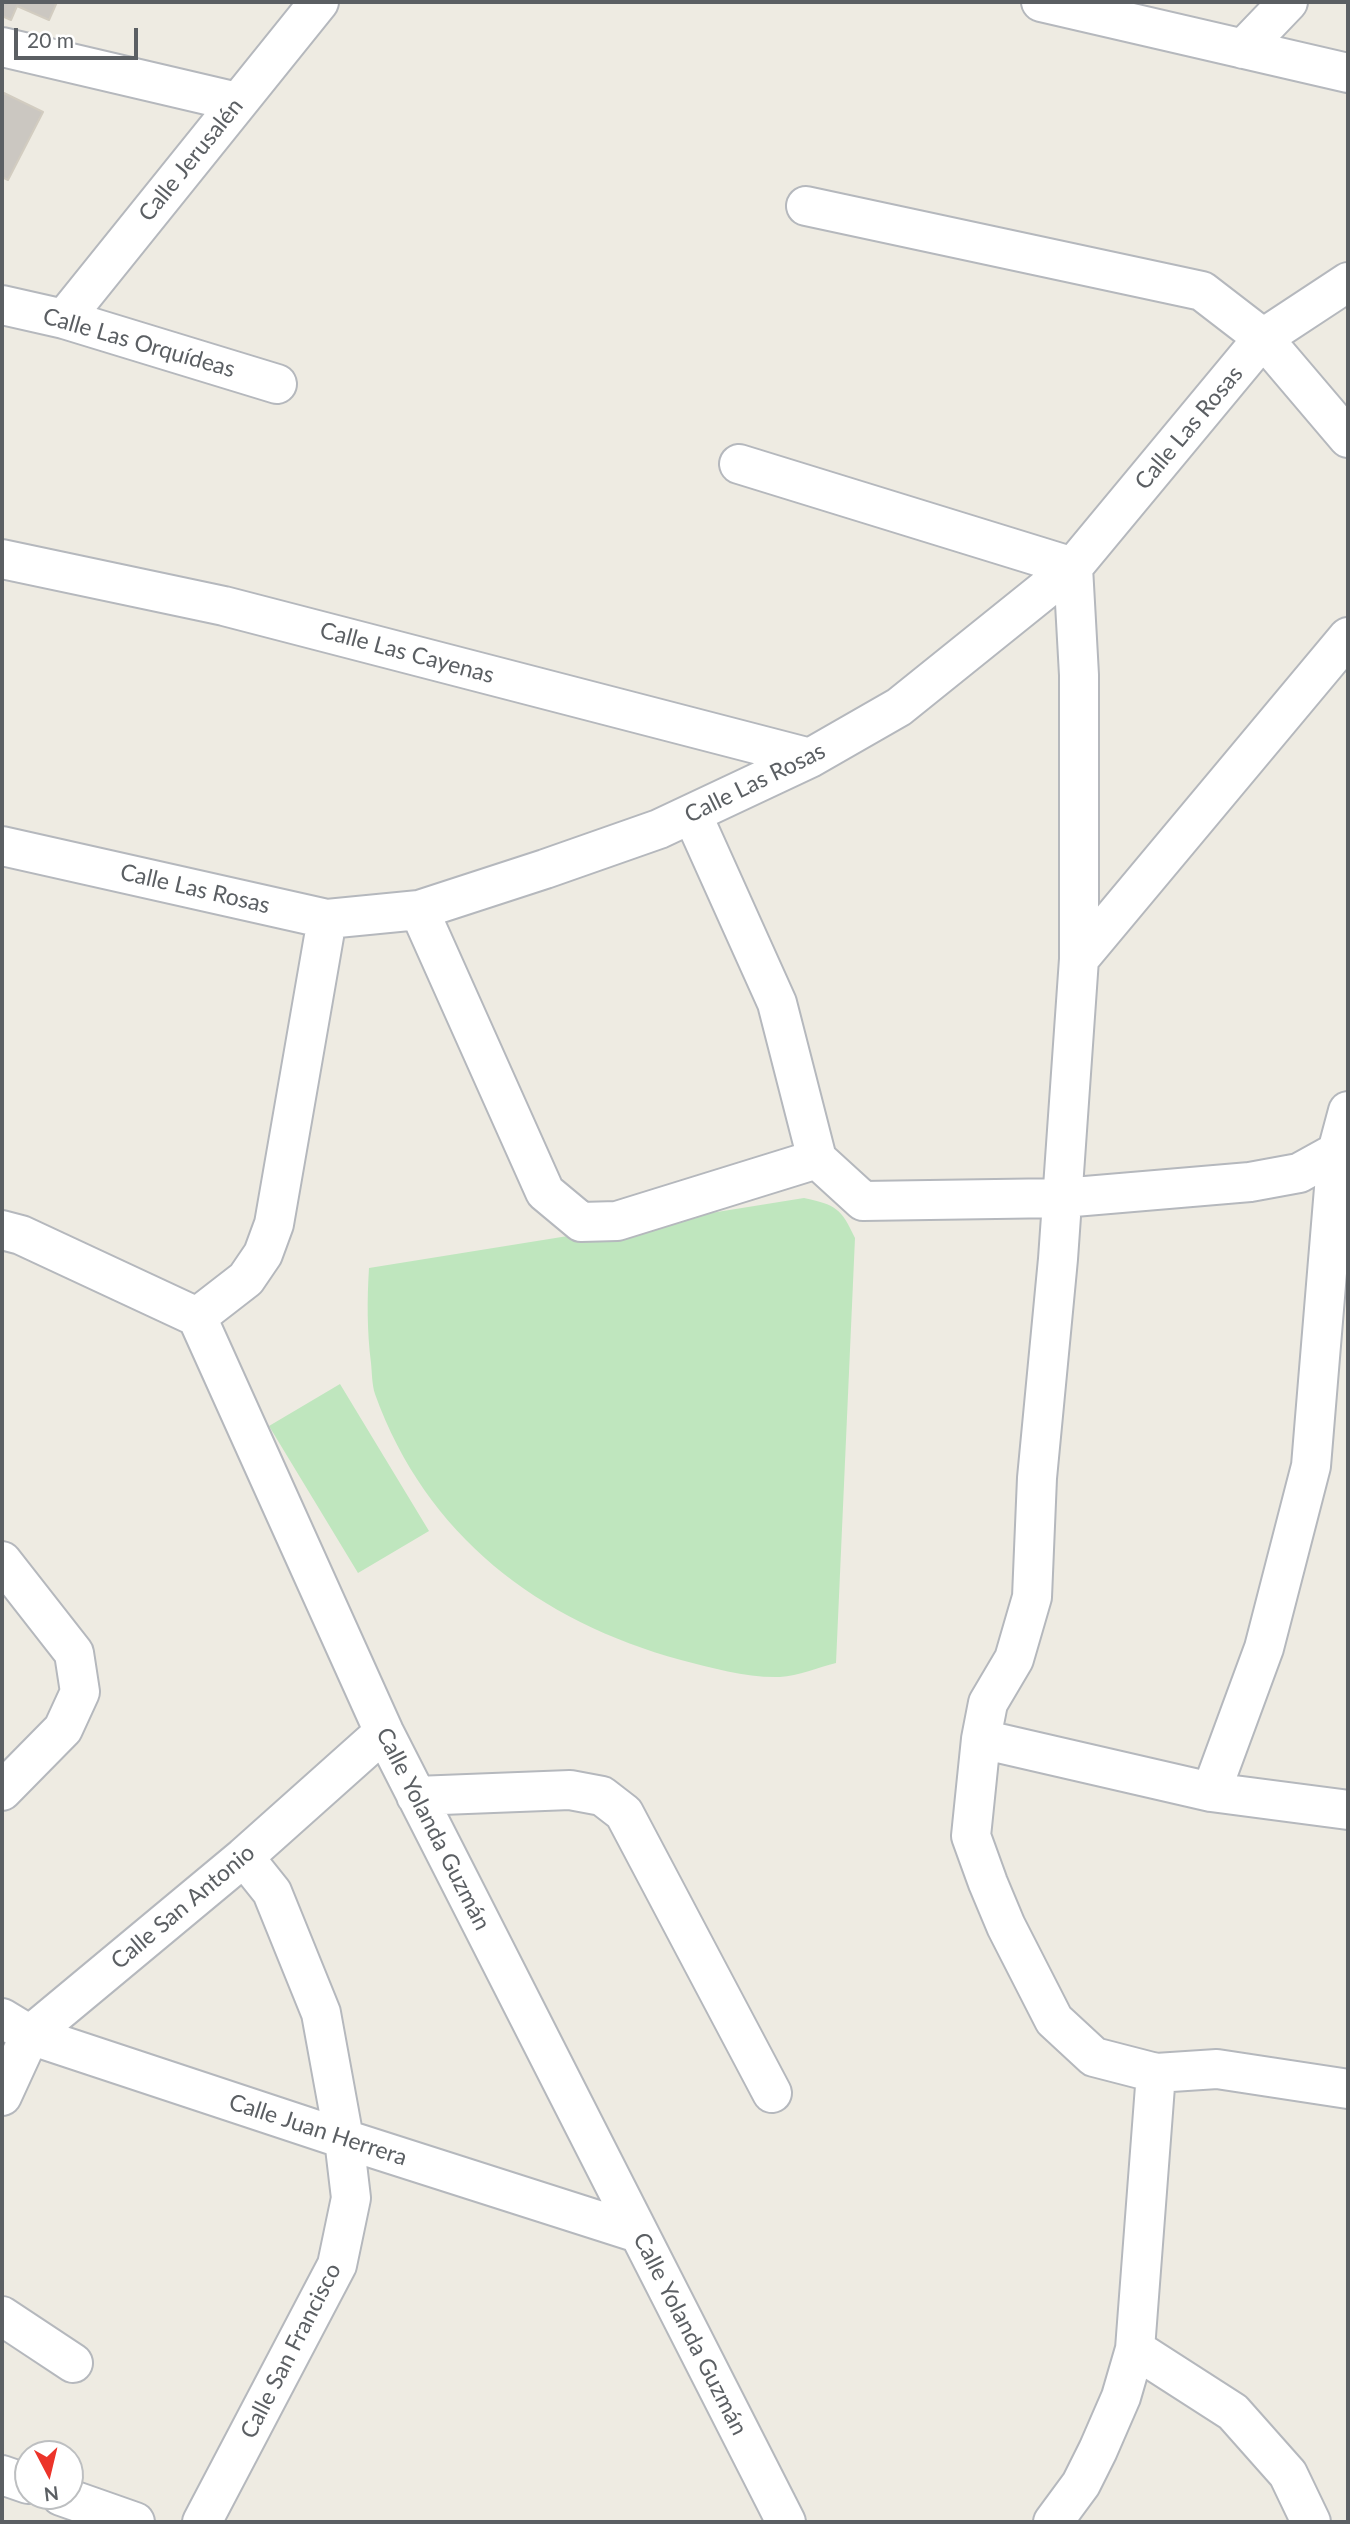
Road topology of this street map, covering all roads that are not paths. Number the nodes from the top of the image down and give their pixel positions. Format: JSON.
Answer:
{"nodes":[{"id":1,"x":319,"y":2,"type":"edge"},
{"id":2,"x":1041,"y":2,"type":"edge"},
{"id":3,"x":1288,"y":2,"type":"edge"},
{"id":4,"x":2,"y":47,"type":"edge"},
{"id":5,"x":1243,"y":49,"type":"junction"},
{"id":6,"x":1348,"y":73,"type":"edge"},
{"id":7,"x":237,"y":102,"type":"junction"},
{"id":8,"x":806,"y":206,"type":"dead end"},
{"id":9,"x":1348,"y":282,"type":"edge"},
{"id":10,"x":2,"y":305,"type":"edge"},
{"id":11,"x":64,"y":319,"type":"junction"},
{"id":12,"x":1263,"y":338,"type":"junction"},
{"id":13,"x":276,"y":384,"type":"dead end"},
{"id":14,"x":1348,"y":438,"type":"edge"},
{"id":15,"x":739,"y":464,"type":"dead end"},
{"id":16,"x":2,"y":559,"type":"edge"},
{"id":17,"x":1073,"y":567,"type":"junction"},
{"id":18,"x":1348,"y":638,"type":"edge"},
{"id":19,"x":810,"y":758,"type":"junction"},
{"id":20,"x":692,"y":814,"type":"junction"},
{"id":21,"x":2,"y":846,"type":"edge"},
{"id":22,"x":419,"y":909,"type":"junction"},
{"id":23,"x":327,"y":919,"type":"junction"},
{"id":24,"x":1079,"y":959,"type":"junction"},
{"id":25,"x":1348,"y":1111,"type":"edge"},
{"id":26,"x":1337,"y":1152,"type":"junction"},
{"id":27,"x":817,"y":1159,"type":"junction"},
{"id":28,"x":1062,"y":1198,"type":"junction"},
{"id":29,"x":2,"y":1230,"type":"edge"},
{"id":30,"x":197,"y":1317,"type":"junction"},
{"id":31,"x":2,"y":1561,"type":"edge"},
{"id":32,"x":384,"y":1732,"type":"junction"},
{"id":33,"x":981,"y":1739,"type":"junction"},
{"id":34,"x":2,"y":1791,"type":"edge"},
{"id":35,"x":1211,"y":1792,"type":"junction"},
{"id":36,"x":416,"y":1796,"type":"junction"},
{"id":37,"x":1348,"y":1809,"type":"edge"},
{"id":38,"x":244,"y":1857,"type":"junction"},
{"id":39,"x":16,"y":2026,"type":"edge"},
{"id":40,"x":1156,"y":2073,"type":"junction"},
{"id":41,"x":1348,"y":2089,"type":"edge"},
{"id":42,"x":772,"y":2093,"type":"dead end"},
{"id":43,"x":2,"y":2096,"type":"edge"},
{"id":44,"x":344,"y":2139,"type":"junction"},
{"id":45,"x":638,"y":2233,"type":"junction"},
{"id":46,"x":2,"y":2316,"type":"edge"},
{"id":47,"x":1135,"y":2349,"type":"junction"},
{"id":48,"x":73,"y":2363,"type":"dead end"},
{"id":49,"x":84,"y":2504,"type":"edge"},
{"id":50,"x":135,"y":2522,"type":"edge"},
{"id":51,"x":202,"y":2522,"type":"edge"},
{"id":52,"x":786,"y":2522,"type":"edge"},
{"id":53,"x":1053,"y":2522,"type":"edge"},
{"id":54,"x":1311,"y":2522,"type":"edge"}],
"edges":[{"from":1,"to":7,"type":"street","name":"Calle Jerusalén"},
{"from":2,"to":5,"type":"street"},
{"from":3,"to":5,"type":"street"},
{"from":4,"to":7,"type":"street"},
{"from":5,"to":6,"type":"street"},
{"from":7,"to":11,"type":"street","name":"Calle Jerusalén"},
{"from":8,"to":12,"type":"street"},
{"from":9,"to":12,"type":"street","name":"Calle Las Rosas"},
{"from":10,"to":11,"type":"street","name":"Calle Las Orquídeas"},
{"from":11,"to":13,"type":"street","name":"Calle Las Orquídeas"},
{"from":12,"to":14,"type":"street"},
{"from":12,"to":17,"type":"street","name":"Calle Las Rosas"},
{"from":15,"to":17,"type":"street"},
{"from":16,"to":19,"type":"street","name":"Calle Las Cayenas"},
{"from":17,"to":19,"type":"street","name":"Calle Las Rosas"},
{"from":17,"to":24,"type":"street"},
{"from":18,"to":24,"type":"street"},
{"from":19,"to":20,"type":"street","name":"Calle Las Rosas"},
{"from":20,"to":22,"type":"street","name":"Calle Las Rosas"},
{"from":20,"to":27,"type":"street"},
{"from":21,"to":23,"type":"street","name":"Calle Las Rosas"},
{"from":22,"to":23,"type":"street","name":"Calle Las Rosas"},
{"from":22,"to":27,"type":"street"},
{"from":23,"to":30,"type":"street"},
{"from":24,"to":28,"type":"street"},
{"from":25,"to":26,"type":"street"},
{"from":26,"to":28,"type":"street"},
{"from":26,"to":35,"type":"street"},
{"from":27,"to":28,"type":"street"},
{"from":28,"to":33,"type":"street"},
{"from":29,"to":30,"type":"street"},
{"from":30,"to":32,"type":"street","name":"Calle Yolanda Guzmán"},
{"from":31,"to":34,"type":"street"},
{"from":32,"to":36,"type":"street","name":"Calle Yolanda Guzmán"},
{"from":32,"to":38,"type":"street","name":"Calle San Antonio"},
{"from":33,"to":35,"type":"street"},
{"from":33,"to":40,"type":"street"},
{"from":35,"to":37,"type":"street"},
{"from":36,"to":42,"type":"street"},
{"from":36,"to":45,"type":"street","name":"Calle Yolanda Guzmán"},
{"from":38,"to":39,"type":"street","name":"Calle San Antonio"},
{"from":38,"to":44,"type":"street","name":"Calle San Francisco"},
{"from":39,"to":43,"type":"street","name":"Calle San Antonio"},
{"from":39,"to":44,"type":"street","name":"Calle Juan Herrera"},
{"from":40,"to":41,"type":"street"},
{"from":40,"to":47,"type":"street"},
{"from":44,"to":45,"type":"street","name":"Calle Juan Herrera"},
{"from":44,"to":51,"type":"street","name":"Calle San Francisco"},
{"from":45,"to":52,"type":"street","name":"Calle Yolanda Guzmán"},
{"from":46,"to":48,"type":"street"},
{"from":47,"to":53,"type":"street"},
{"from":47,"to":54,"type":"street"},
{"from":49,"to":50,"type":"street"}]}
